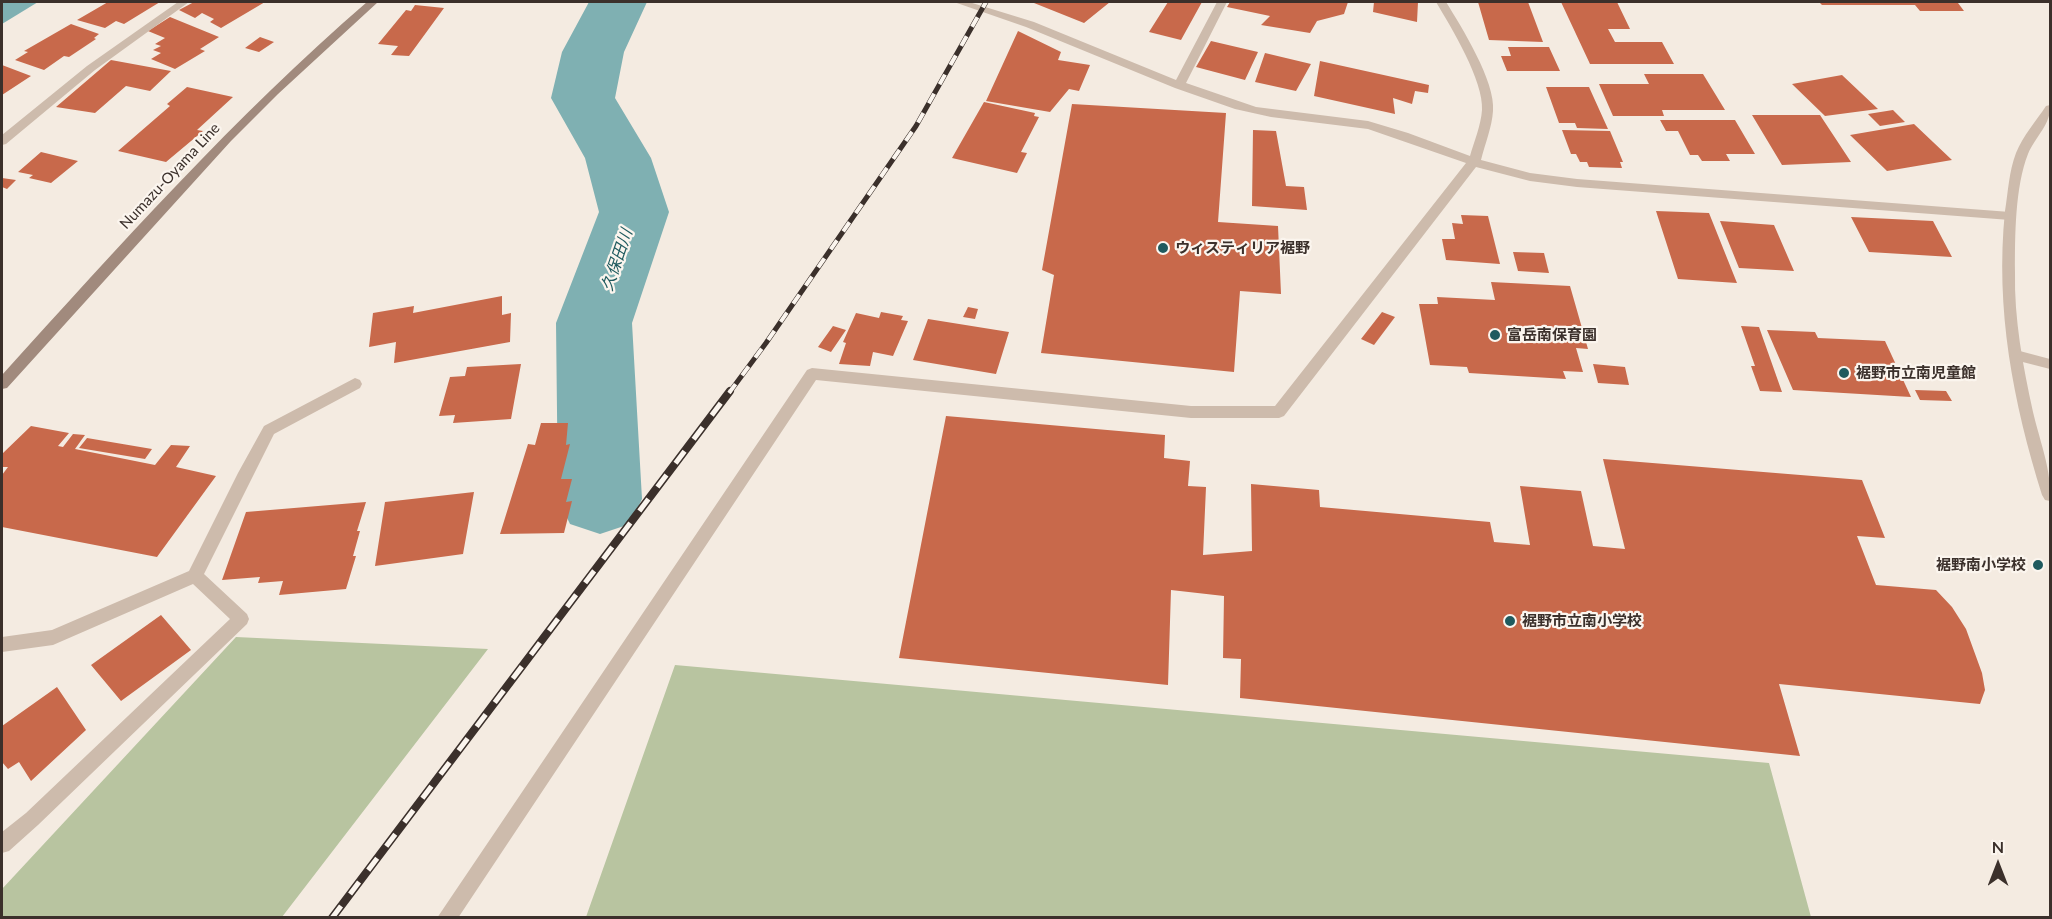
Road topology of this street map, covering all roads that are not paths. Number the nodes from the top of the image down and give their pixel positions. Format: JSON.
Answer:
{"nodes":[{"id":1,"x":184,"y":2,"type":"edge"},
{"id":2,"x":373,"y":2,"type":"edge"},
{"id":3,"x":959,"y":2,"type":"edge"},
{"id":4,"x":1222,"y":2,"type":"edge"},
{"id":5,"x":1441,"y":2,"type":"edge"},
{"id":6,"x":1179,"y":85,"type":"junction"},
{"id":7,"x":2050,"y":109,"type":"edge"},
{"id":8,"x":2,"y":141,"type":"edge"},
{"id":9,"x":1475,"y":160,"type":"junction"},
{"id":10,"x":2010,"y":216,"type":"junction"},
{"id":11,"x":2016,"y":355,"type":"junction"},
{"id":12,"x":2050,"y":364,"type":"edge"},
{"id":13,"x":2,"y":384,"type":"edge"},
{"id":14,"x":356,"y":384,"type":"dead end"},
{"id":15,"x":2050,"y":495,"type":"edge"},
{"id":16,"x":195,"y":576,"type":"junction"},
{"id":17,"x":2,"y":644,"type":"edge"},
{"id":18,"x":2,"y":844,"type":"edge"},
{"id":19,"x":446,"y":918,"type":"edge"}],
"edges":[{"from":1,"to":8,"type":"street"},
{"from":2,"to":13,"type":"main road","name":"Numazu-Oyama Line"},
{"from":3,"to":6,"type":"street"},
{"from":4,"to":6,"type":"street"},
{"from":5,"to":9,"type":"street"},
{"from":6,"to":9,"type":"street"},
{"from":7,"to":10,"type":"street"},
{"from":9,"to":10,"type":"street"},
{"from":9,"to":19,"type":"street"},
{"from":10,"to":11,"type":"street"},
{"from":11,"to":12,"type":"street"},
{"from":11,"to":15,"type":"street"},
{"from":14,"to":16,"type":"street"},
{"from":16,"to":17,"type":"street"},
{"from":16,"to":18,"type":"street"}]}
